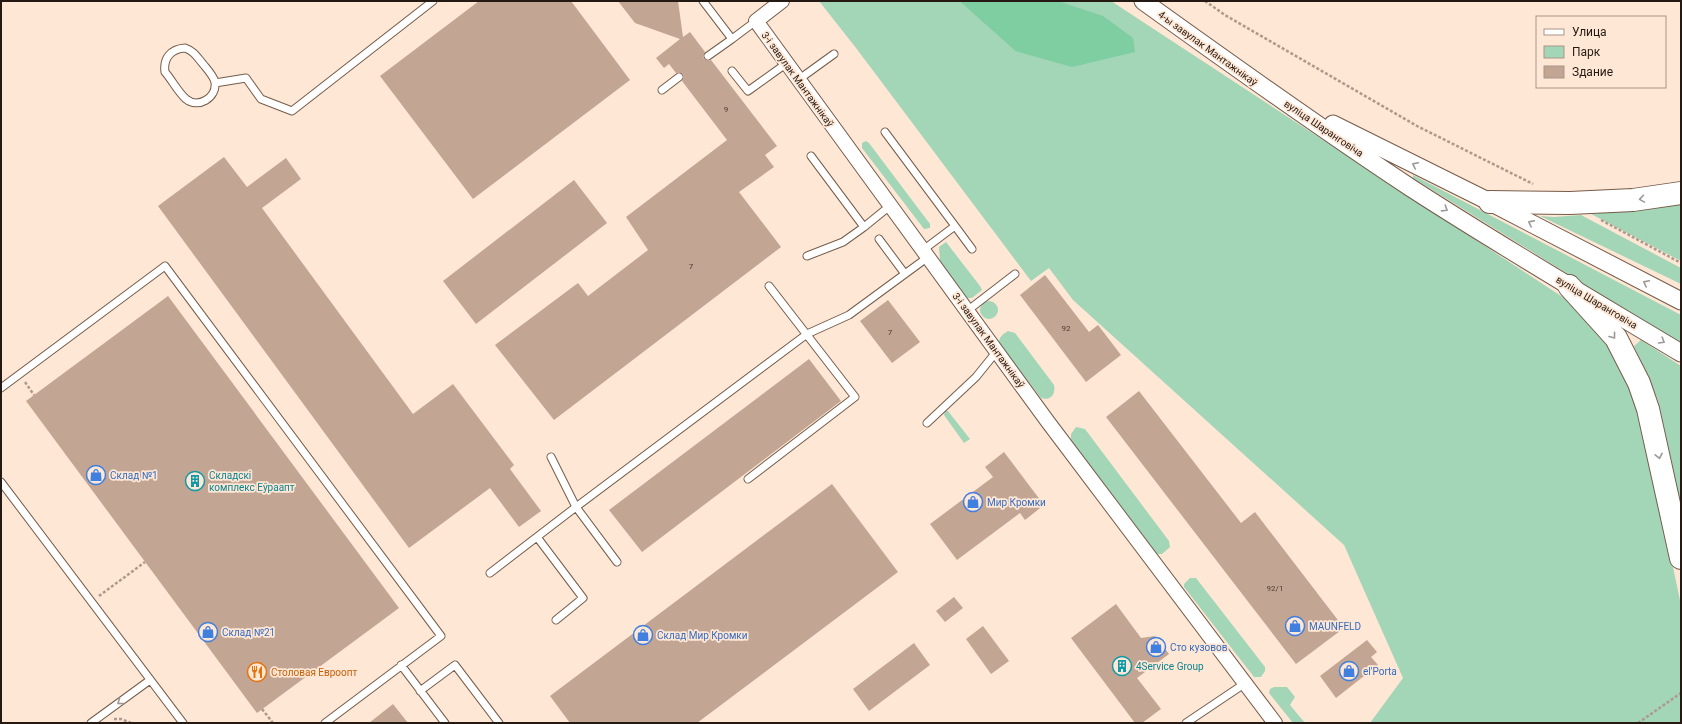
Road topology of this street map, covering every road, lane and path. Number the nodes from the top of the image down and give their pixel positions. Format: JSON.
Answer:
{"nodes":[{"id":1,"x":433,"y":1,"type":"edge"},
{"id":2,"x":703,"y":1,"type":"edge"},
{"id":3,"x":782,"y":1,"type":"edge"},
{"id":4,"x":1144,"y":1,"type":"edge"},
{"id":5,"x":1205,"y":1,"type":"edge"},
{"id":6,"x":756,"y":21,"type":"junction"},
{"id":7,"x":732,"y":39,"type":"junction"},
{"id":8,"x":834,"y":54,"type":"dead end"},
{"id":9,"x":708,"y":56,"type":"dead end"},
{"id":10,"x":787,"y":63,"type":"junction"},
{"id":11,"x":732,"y":71,"type":"dead end"},
{"id":12,"x":679,"y":77,"type":"dead end"},
{"id":13,"x":798,"y":80,"type":"junction"},
{"id":14,"x":215,"y":83,"type":"junction"},
{"id":15,"x":662,"y":90,"type":"dead end"},
{"id":16,"x":1273,"y":94,"type":"junction"},
{"id":17,"x":885,"y":132,"type":"dead end"},
{"id":18,"x":811,"y":156,"type":"dead end"},
{"id":19,"x":1536,"y":186,"type":"dead end"},
{"id":20,"x":1681,"y":193,"type":"edge"},
{"id":21,"x":1490,"y":202,"type":"junction"},
{"id":22,"x":891,"y":205,"type":"junction"},
{"id":23,"x":1596,"y":217,"type":"dead end"},
{"id":24,"x":955,"y":226,"type":"junction"},
{"id":25,"x":864,"y":227,"type":"junction"},
{"id":26,"x":879,"y":239,"type":"dead end"},
{"id":27,"x":972,"y":249,"type":"dead end"},
{"id":28,"x":926,"y":253,"type":"junction"},
{"id":29,"x":807,"y":256,"type":"dead end"},
{"id":30,"x":1681,"y":263,"type":"edge"},
{"id":31,"x":905,"y":274,"type":"junction"},
{"id":32,"x":1015,"y":274,"type":"dead end"},
{"id":33,"x":769,"y":286,"type":"dead end"},
{"id":34,"x":1569,"y":286,"type":"junction"},
{"id":35,"x":1681,"y":301,"type":"edge"},
{"id":36,"x":967,"y":311,"type":"junction"},
{"id":37,"x":807,"y":334,"type":"junction"},
{"id":38,"x":997,"y":351,"type":"junction"},
{"id":39,"x":1681,"y":352,"type":"edge"},
{"id":40,"x":19,"y":374,"type":"junction"},
{"id":41,"x":1,"y":388,"type":"edge"},
{"id":42,"x":34,"y":395,"type":"dead end"},
{"id":43,"x":927,"y":423,"type":"dead end"},
{"id":44,"x":551,"y":457,"type":"dead end"},
{"id":45,"x":748,"y":479,"type":"dead end"},
{"id":46,"x":1,"y":482,"type":"edge"},
{"id":47,"x":576,"y":507,"type":"junction"},
{"id":48,"x":537,"y":537,"type":"junction"},
{"id":49,"x":1681,"y":558,"type":"edge"},
{"id":50,"x":145,"y":562,"type":"dead end"},
{"id":51,"x":617,"y":562,"type":"dead end"},
{"id":52,"x":490,"y":573,"type":"dead end"},
{"id":53,"x":91,"y":602,"type":"junction"},
{"id":54,"x":556,"y":620,"type":"dead end"},
{"id":55,"x":401,"y":665,"type":"junction"},
{"id":56,"x":150,"y":680,"type":"junction"},
{"id":57,"x":1244,"y":684,"type":"junction"},
{"id":58,"x":420,"y":691,"type":"junction"},
{"id":59,"x":1681,"y":693,"type":"edge"},
{"id":60,"x":262,"y":709,"type":"dead end"},
{"id":61,"x":107,"y":721,"type":"dead end"},
{"id":62,"x":91,"y":723,"type":"edge"},
{"id":63,"x":131,"y":723,"type":"edge"},
{"id":64,"x":183,"y":723,"type":"edge"},
{"id":65,"x":273,"y":723,"type":"edge"},
{"id":66,"x":325,"y":723,"type":"edge"},
{"id":67,"x":445,"y":723,"type":"edge"},
{"id":68,"x":498,"y":723,"type":"edge"},
{"id":69,"x":1186,"y":723,"type":"edge"},
{"id":70,"x":1275,"y":723,"type":"edge"},
{"id":71,"x":1638,"y":723,"type":"edge"}],
"edges":[{"from":1,"to":14,"type":"lane"},
{"from":2,"to":7,"type":"lane"},
{"from":3,"to":6,"type":"street","name":"3-і завулак Мантажнікаў"},
{"from":4,"to":16,"type":"street","name":"4-ы завулак Мантажнікаў"},
{"from":5,"to":19,"type":"path"},
{"from":6,"to":7,"type":"lane"},
{"from":6,"to":10,"type":"street","name":"3-і завулак Мантажнікаў"},
{"from":7,"to":9,"type":"lane"},
{"from":8,"to":13,"type":"lane"},
{"from":10,"to":11,"type":"lane"},
{"from":10,"to":13,"type":"street","name":"3-і завулак Мантажнікаў"},
{"from":12,"to":15,"type":"lane"},
{"from":13,"to":22,"type":"street","name":"3-і завулак Мантажнікаў"},
{"from":14,"to":14,"type":"lane"},
{"from":21,"to":16,"type":"street","name":"вуліца Шаранговіча","one_way":true},
{"from":16,"to":34,"type":"street","name":"вуліца Шаранговіча","one_way":true},
{"from":17,"to":24,"type":"lane"},
{"from":18,"to":25,"type":"lane"},
{"from":20,"to":21,"type":"highway","one_way":true},
{"from":35,"to":21,"type":"street","name":"вуліца Шаранговіча","one_way":true},
{"from":22,"to":25,"type":"lane"},
{"from":22,"to":28,"type":"street","name":"3-і завулак Мантажнікаў"},
{"from":23,"to":30,"type":"path"},
{"from":24,"to":27,"type":"lane"},
{"from":24,"to":28,"type":"lane"},
{"from":25,"to":29,"type":"lane"},
{"from":26,"to":31,"type":"lane"},
{"from":28,"to":31,"type":"lane"},
{"from":28,"to":36,"type":"street","name":"3-і завулак Мантажнікаў"},
{"from":31,"to":37,"type":"lane"},
{"from":32,"to":36,"type":"lane"},
{"from":33,"to":37,"type":"lane"},
{"from":34,"to":39,"type":"street","name":"вуліца Шаранговіча","one_way":true},
{"from":34,"to":49,"type":"highway","one_way":true},
{"from":36,"to":38,"type":"street","name":"3-і завулак Мантажнікаў"},
{"from":37,"to":45,"type":"lane"},
{"from":37,"to":47,"type":"lane"},
{"from":38,"to":43,"type":"lane"},
{"from":38,"to":57,"type":"street","name":"3-і завулак Мантажнікаў"},
{"from":40,"to":41,"type":"lane"},
{"from":40,"to":42,"type":"path"},
{"from":40,"to":55,"type":"lane"},
{"from":44,"to":47,"type":"lane"},
{"from":46,"to":53,"type":"lane"},
{"from":47,"to":48,"type":"lane"},
{"from":47,"to":51,"type":"lane"},
{"from":48,"to":52,"type":"lane"},
{"from":48,"to":54,"type":"lane"},
{"from":50,"to":53,"type":"path"},
{"from":53,"to":56,"type":"lane"},
{"from":55,"to":58,"type":"lane"},
{"from":55,"to":66,"type":"lane"},
{"from":56,"to":62,"type":"lane","one_way":true},
{"from":56,"to":64,"type":"lane"},
{"from":57,"to":69,"type":"lane"},
{"from":57,"to":70,"type":"street","name":"3-і завулак Мантажнікаў"},
{"from":58,"to":67,"type":"lane"},
{"from":58,"to":68,"type":"lane"},
{"from":59,"to":71,"type":"path"},
{"from":60,"to":65,"type":"path"},
{"from":61,"to":63,"type":"path"}]}
